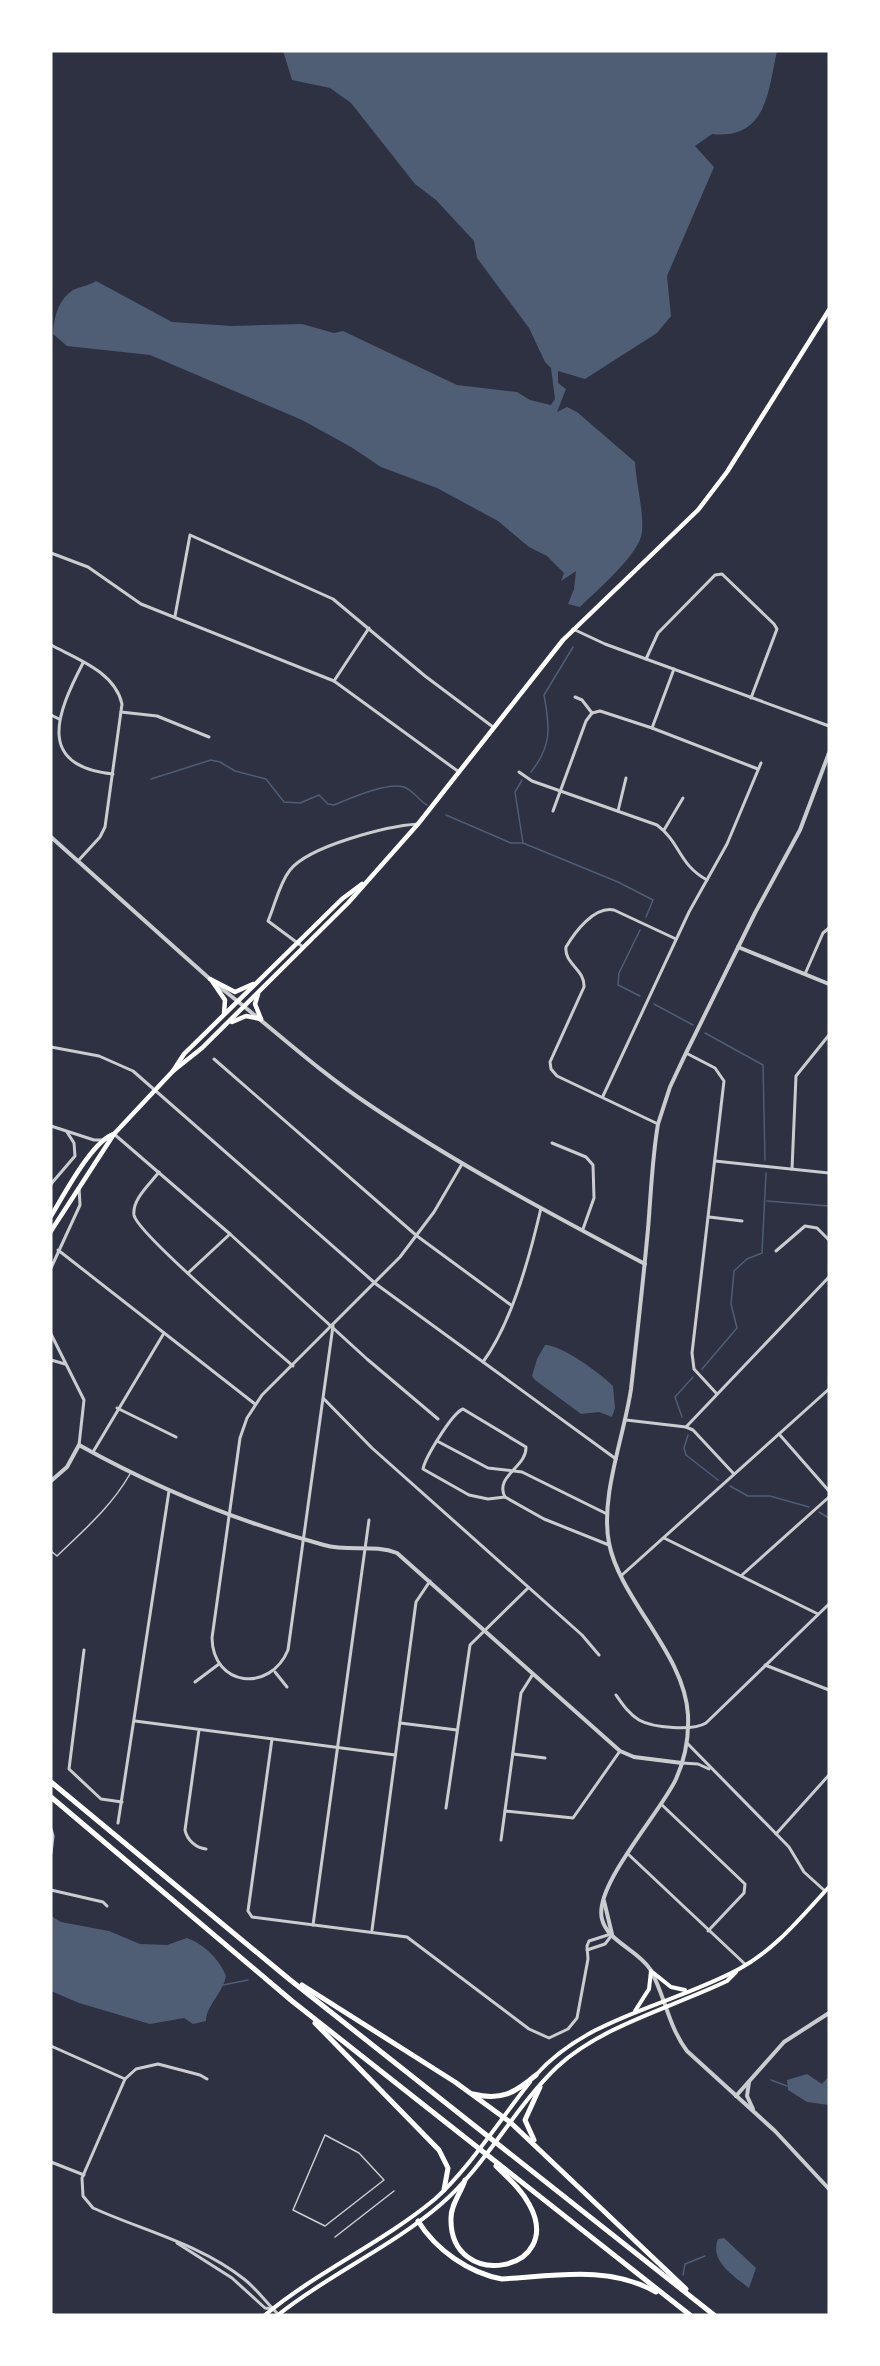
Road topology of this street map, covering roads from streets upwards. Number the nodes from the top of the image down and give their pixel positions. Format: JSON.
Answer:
{"nodes":[{"id":1,"x":829,"y":310,"type":"edge"},
{"id":2,"x":51,"y":553,"type":"edge"},
{"id":3,"x":175,"y":616,"type":"junction"},
{"id":4,"x":369,"y":628,"type":"junction"},
{"id":5,"x":573,"y":629,"type":"junction"},
{"id":6,"x":51,"y":645,"type":"edge"},
{"id":7,"x":646,"y":659,"type":"junction"},
{"id":8,"x":83,"y":662,"type":"junction"},
{"id":9,"x":674,"y":669,"type":"junction"},
{"id":10,"x":334,"y":681,"type":"junction"},
{"id":11,"x":574,"y":697,"type":"dead end"},
{"id":12,"x":751,"y":698,"type":"junction"},
{"id":13,"x":121,"y":712,"type":"junction"},
{"id":14,"x":592,"y":713,"type":"junction"},
{"id":15,"x":51,"y":715,"type":"edge"},
{"id":16,"x":59,"y":719,"type":"junction"},
{"id":17,"x":829,"y":726,"type":"edge"},
{"id":18,"x":493,"y":727,"type":"junction"},
{"id":19,"x":652,"y":728,"type":"junction"},
{"id":20,"x":209,"y":737,"type":"dead end"},
{"id":21,"x":829,"y":753,"type":"edge"},
{"id":22,"x":760,"y":763,"type":"dead end"},
{"id":23,"x":827,"y":765,"type":"edge"},
{"id":24,"x":758,"y":769,"type":"junction"},
{"id":25,"x":459,"y":772,"type":"junction"},
{"id":26,"x":519,"y":772,"type":"dead end"},
{"id":27,"x":113,"y":774,"type":"junction"},
{"id":28,"x":626,"y":778,"type":"dead end"},
{"id":29,"x":562,"y":790,"type":"junction"},
{"id":30,"x":683,"y":798,"type":"dead end"},
{"id":31,"x":553,"y":811,"type":"dead end"},
{"id":32,"x":618,"y":811,"type":"junction"},
{"id":33,"x":418,"y":824,"type":"junction"},
{"id":34,"x":664,"y":830,"type":"junction"},
{"id":35,"x":51,"y":837,"type":"edge"},
{"id":36,"x":78,"y":861,"type":"junction"},
{"id":37,"x":369,"y":879,"type":"junction"},
{"id":38,"x":707,"y":880,"type":"junction"},
{"id":39,"x":829,"y":928,"type":"edge"},
{"id":40,"x":676,"y":939,"type":"junction"},
{"id":41,"x":297,"y":942,"type":"junction"},
{"id":42,"x":303,"y":947,"type":"junction"},
{"id":43,"x":738,"y":947,"type":"junction"},
{"id":44,"x":805,"y":974,"type":"junction"},
{"id":45,"x":210,"y":979,"type":"junction"},
{"id":46,"x":260,"y":980,"type":"junction"},
{"id":47,"x":829,"y":984,"type":"edge"},
{"id":48,"x":260,"y":990,"type":"junction"},
{"id":49,"x":239,"y":1001,"type":"junction"},
{"id":50,"x":244,"y":1005,"type":"junction"},
{"id":51,"x":224,"y":1014,"type":"junction"},
{"id":52,"x":261,"y":1019,"type":"junction"},
{"id":53,"x":226,"y":1024,"type":"junction"},
{"id":54,"x":829,"y":1035,"type":"edge"},
{"id":55,"x":51,"y":1047,"type":"edge"},
{"id":56,"x":686,"y":1053,"type":"junction"},
{"id":57,"x":214,"y":1059,"type":"dead end"},
{"id":58,"x":173,"y":1071,"type":"junction"},
{"id":59,"x":154,"y":1090,"type":"junction"},
{"id":60,"x":603,"y":1096,"type":"junction"},
{"id":61,"x":658,"y":1124,"type":"junction"},
{"id":62,"x":51,"y":1126,"type":"edge"},
{"id":63,"x":67,"y":1132,"type":"junction"},
{"id":64,"x":114,"y":1134,"type":"junction"},
{"id":65,"x":103,"y":1140,"type":"junction"},
{"id":66,"x":552,"y":1143,"type":"dead end"},
{"id":67,"x":715,"y":1161,"type":"junction"},
{"id":68,"x":463,"y":1163,"type":"junction"},
{"id":69,"x":792,"y":1169,"type":"junction"},
{"id":70,"x":159,"y":1172,"type":"junction"},
{"id":71,"x":829,"y":1173,"type":"edge"},
{"id":72,"x":51,"y":1184,"type":"edge"},
{"id":73,"x":79,"y":1186,"type":"junction"},
{"id":74,"x":542,"y":1207,"type":"junction"},
{"id":75,"x":51,"y":1216,"type":"edge"},
{"id":76,"x":709,"y":1217,"type":"junction"},
{"id":77,"x":742,"y":1221,"type":"dead end"},
{"id":78,"x":583,"y":1229,"type":"junction"},
{"id":79,"x":51,"y":1231,"type":"edge"},
{"id":80,"x":230,"y":1234,"type":"junction"},
{"id":81,"x":417,"y":1236,"type":"junction"},
{"id":82,"x":829,"y":1240,"type":"edge"},
{"id":83,"x":58,"y":1250,"type":"junction"},
{"id":84,"x":776,"y":1251,"type":"dead end"},
{"id":85,"x":645,"y":1264,"type":"junction"},
{"id":86,"x":51,"y":1268,"type":"edge"},
{"id":87,"x":189,"y":1274,"type":"junction"},
{"id":88,"x":829,"y":1277,"type":"edge"},
{"id":89,"x":376,"y":1284,"type":"junction"},
{"id":90,"x":511,"y":1305,"type":"junction"},
{"id":91,"x":333,"y":1326,"type":"junction"},
{"id":92,"x":164,"y":1333,"type":"junction"},
{"id":93,"x":51,"y":1334,"type":"edge"},
{"id":94,"x":51,"y":1360,"type":"edge"},
{"id":95,"x":483,"y":1362,"type":"junction"},
{"id":96,"x":65,"y":1364,"type":"junction"},
{"id":97,"x":293,"y":1366,"type":"junction"},
{"id":98,"x":829,"y":1389,"type":"edge"},
{"id":99,"x":717,"y":1394,"type":"junction"},
{"id":100,"x":324,"y":1400,"type":"junction"},
{"id":101,"x":255,"y":1404,"type":"junction"},
{"id":102,"x":117,"y":1408,"type":"junction"},
{"id":103,"x":438,"y":1419,"type":"dead end"},
{"id":104,"x":626,"y":1420,"type":"junction"},
{"id":105,"x":686,"y":1427,"type":"junction"},
{"id":106,"x":779,"y":1434,"type":"junction"},
{"id":107,"x":176,"y":1437,"type":"dead end"},
{"id":108,"x":437,"y":1441,"type":"junction"},
{"id":109,"x":79,"y":1445,"type":"junction"},
{"id":110,"x":93,"y":1452,"type":"junction"},
{"id":111,"x":617,"y":1460,"type":"junction"},
{"id":112,"x":514,"y":1470,"type":"junction"},
{"id":113,"x":734,"y":1474,"type":"junction"},
{"id":114,"x":51,"y":1481,"type":"edge"},
{"id":115,"x":169,"y":1491,"type":"junction"},
{"id":116,"x":829,"y":1491,"type":"edge"},
{"id":117,"x":505,"y":1497,"type":"junction"},
{"id":118,"x":829,"y":1497,"type":"edge"},
{"id":119,"x":228,"y":1514,"type":"junction"},
{"id":120,"x":607,"y":1514,"type":"junction"},
{"id":121,"x":369,"y":1520,"type":"dead end"},
{"id":122,"x":664,"y":1538,"type":"junction"},
{"id":123,"x":304,"y":1539,"type":"junction"},
{"id":124,"x":609,"y":1545,"type":"junction"},
{"id":125,"x":364,"y":1549,"type":"junction"},
{"id":126,"x":622,"y":1575,"type":"junction"},
{"id":127,"x":742,"y":1575,"type":"junction"},
{"id":128,"x":430,"y":1581,"type":"junction"},
{"id":129,"x":528,"y":1588,"type":"junction"},
{"id":130,"x":829,"y":1604,"type":"edge"},
{"id":131,"x":818,"y":1614,"type":"junction"},
{"id":132,"x":483,"y":1631,"type":"junction"},
{"id":133,"x":84,"y":1650,"type":"dead end"},
{"id":134,"x":599,"y":1655,"type":"dead end"},
{"id":135,"x":219,"y":1664,"type":"junction"},
{"id":136,"x":765,"y":1665,"type":"junction"},
{"id":137,"x":275,"y":1672,"type":"junction"},
{"id":138,"x":533,"y":1674,"type":"junction"},
{"id":139,"x":195,"y":1682,"type":"dead end"},
{"id":140,"x":287,"y":1687,"type":"dead end"},
{"id":141,"x":829,"y":1690,"type":"edge"},
{"id":142,"x":616,"y":1695,"type":"dead end"},
{"id":143,"x":135,"y":1721,"type":"junction"},
{"id":144,"x":400,"y":1723,"type":"junction"},
{"id":145,"x":688,"y":1728,"type":"junction"},
{"id":146,"x":200,"y":1730,"type":"junction"},
{"id":147,"x":458,"y":1730,"type":"junction"},
{"id":148,"x":272,"y":1739,"type":"junction"},
{"id":149,"x":687,"y":1743,"type":"junction"},
{"id":150,"x":337,"y":1747,"type":"junction"},
{"id":151,"x":620,"y":1751,"type":"junction"},
{"id":152,"x":513,"y":1754,"type":"junction"},
{"id":153,"x":395,"y":1755,"type":"junction"},
{"id":154,"x":545,"y":1758,"type":"dead end"},
{"id":155,"x":682,"y":1763,"type":"junction"},
{"id":156,"x":711,"y":1770,"type":"junction"},
{"id":157,"x":829,"y":1775,"type":"edge"},
{"id":158,"x":51,"y":1782,"type":"edge"},
{"id":159,"x":51,"y":1797,"type":"edge"},
{"id":160,"x":122,"y":1802,"type":"junction"},
{"id":161,"x":661,"y":1804,"type":"junction"},
{"id":162,"x":446,"y":1808,"type":"dead end"},
{"id":163,"x":505,"y":1811,"type":"junction"},
{"id":164,"x":118,"y":1823,"type":"dead end"},
{"id":165,"x":51,"y":1829,"type":"edge"},
{"id":166,"x":776,"y":1834,"type":"junction"},
{"id":167,"x":501,"y":1840,"type":"dead end"},
{"id":168,"x":206,"y":1849,"type":"dead end"},
{"id":169,"x":51,"y":1853,"type":"edge"},
{"id":170,"x":628,"y":1854,"type":"junction"},
{"id":171,"x":829,"y":1887,"type":"edge"},
{"id":172,"x":51,"y":1890,"type":"edge"},
{"id":173,"x":825,"y":1891,"type":"junction"},
{"id":174,"x":604,"y":1900,"type":"junction"},
{"id":175,"x":107,"y":1906,"type":"dead end"},
{"id":176,"x":313,"y":1925,"type":"junction"},
{"id":177,"x":372,"y":1930,"type":"junction"},
{"id":178,"x":708,"y":1930,"type":"junction"},
{"id":179,"x":612,"y":1934,"type":"junction"},
{"id":180,"x":596,"y":1948,"type":"junction"},
{"id":181,"x":587,"y":1950,"type":"junction"},
{"id":182,"x":588,"y":1959,"type":"junction"},
{"id":183,"x":271,"y":1964,"type":"junction"},
{"id":184,"x":746,"y":1965,"type":"junction"},
{"id":185,"x":738,"y":1970,"type":"junction"},
{"id":186,"x":651,"y":1971,"type":"junction"},
{"id":187,"x":689,"y":1990,"type":"junction"},
{"id":188,"x":663,"y":2000,"type":"junction"},
{"id":189,"x":292,"y":2001,"type":"junction"},
{"id":190,"x":665,"y":2007,"type":"junction"},
{"id":191,"x":633,"y":2013,"type":"junction"},
{"id":192,"x":829,"y":2013,"type":"edge"},
{"id":193,"x":51,"y":2046,"type":"edge"},
{"id":194,"x":536,"y":2075,"type":"junction"},
{"id":195,"x":125,"y":2079,"type":"junction"},
{"id":196,"x":207,"y":2079,"type":"dead end"},
{"id":197,"x":750,"y":2080,"type":"junction"},
{"id":198,"x":540,"y":2086,"type":"junction"},
{"id":199,"x":468,"y":2092,"type":"junction"},
{"id":200,"x":736,"y":2096,"type":"junction"},
{"id":201,"x":755,"y":2112,"type":"junction"},
{"id":202,"x":502,"y":2117,"type":"junction"},
{"id":203,"x":510,"y":2122,"type":"junction"},
{"id":204,"x":536,"y":2144,"type":"junction"},
{"id":205,"x":480,"y":2150,"type":"junction"},
{"id":206,"x":51,"y":2162,"type":"edge"},
{"id":207,"x":84,"y":2175,"type":"junction"},
{"id":208,"x":465,"y":2180,"type":"junction"},
{"id":209,"x":829,"y":2189,"type":"edge"},
{"id":210,"x":444,"y":2190,"type":"junction"},
{"id":211,"x":413,"y":2214,"type":"junction"},
{"id":212,"x":418,"y":2221,"type":"junction"},
{"id":213,"x":176,"y":2242,"type":"junction"},
{"id":214,"x":671,"y":2300,"type":"junction"},
{"id":215,"x":277,"y":2313,"type":"edge"},
{"id":216,"x":711,"y":2313,"type":"edge"},
{"id":217,"x":266,"y":2315,"type":"edge"},
{"id":218,"x":690,"y":2315,"type":"edge"}],
"edges":[{"from":1,"to":5,"type":"main road"},
{"from":2,"to":3,"type":"street"},
{"from":3,"to":4,"type":"street"},
{"from":3,"to":10,"type":"street"},
{"from":4,"to":10,"type":"street"},
{"from":4,"to":18,"type":"street"},
{"from":5,"to":7,"type":"street"},
{"from":5,"to":18,"type":"main road"},
{"from":6,"to":8,"type":"street"},
{"from":7,"to":9,"type":"street"},
{"from":7,"to":12,"type":"street"},
{"from":8,"to":13,"type":"street"},
{"from":8,"to":16,"type":"street"},
{"from":9,"to":12,"type":"street"},
{"from":9,"to":19,"type":"street"},
{"from":10,"to":25,"type":"street"},
{"from":11,"to":14,"type":"street"},
{"from":12,"to":17,"type":"street"},
{"from":13,"to":20,"type":"street"},
{"from":13,"to":27,"type":"street"},
{"from":14,"to":19,"type":"street"},
{"from":14,"to":29,"type":"street"},
{"from":15,"to":16,"type":"street"},
{"from":16,"to":27,"type":"street"},
{"from":18,"to":25,"type":"main road"},
{"from":19,"to":24,"type":"street"},
{"from":21,"to":23,"type":"street"},
{"from":22,"to":24,"type":"street"},
{"from":23,"to":43,"type":"street"},
{"from":24,"to":38,"type":"street"},
{"from":25,"to":33,"type":"main road"},
{"from":26,"to":29,"type":"street"},
{"from":27,"to":36,"type":"street"},
{"from":28,"to":32,"type":"street"},
{"from":29,"to":31,"type":"street"},
{"from":29,"to":32,"type":"street"},
{"from":30,"to":34,"type":"street"},
{"from":32,"to":34,"type":"street"},
{"from":33,"to":37,"type":"main road"},
{"from":33,"to":41,"type":"street"},
{"from":34,"to":38,"type":"street"},
{"from":35,"to":36,"type":"street"},
{"from":36,"to":45,"type":"street"},
{"from":37,"to":41,"type":"main road"},
{"from":37,"to":42,"type":"main road"},
{"from":38,"to":40,"type":"street"},
{"from":39,"to":44,"type":"street"},
{"from":40,"to":60,"type":"street"},
{"from":40,"to":60,"type":"street"},
{"from":41,"to":42,"type":"street"},
{"from":41,"to":46,"type":"main road"},
{"from":42,"to":48,"type":"main road"},
{"from":43,"to":44,"type":"street"},
{"from":43,"to":56,"type":"street"},
{"from":44,"to":47,"type":"street"},
{"from":45,"to":46,"type":"main road"},
{"from":45,"to":49,"type":"street"},
{"from":45,"to":51,"type":"main road"},
{"from":46,"to":49,"type":"main road"},
{"from":48,"to":50,"type":"main road"},
{"from":48,"to":52,"type":"main road"},
{"from":49,"to":50,"type":"street"},
{"from":49,"to":51,"type":"main road"},
{"from":50,"to":52,"type":"street"},
{"from":50,"to":53,"type":"main road"},
{"from":51,"to":58,"type":"main road"},
{"from":52,"to":53,"type":"main road"},
{"from":52,"to":68,"type":"street"},
{"from":53,"to":58,"type":"main road"},
{"from":54,"to":69,"type":"street"},
{"from":55,"to":59,"type":"street"},
{"from":56,"to":61,"type":"street"},
{"from":56,"to":67,"type":"street"},
{"from":57,"to":81,"type":"street"},
{"from":58,"to":59,"type":"main road"},
{"from":59,"to":64,"type":"main road"},
{"from":59,"to":89,"type":"street"},
{"from":60,"to":61,"type":"street"},
{"from":61,"to":85,"type":"street"},
{"from":62,"to":63,"type":"street"},
{"from":63,"to":65,"type":"street"},
{"from":63,"to":72,"type":"street"},
{"from":64,"to":65,"type":"main road"},
{"from":64,"to":70,"type":"street"},
{"from":64,"to":73,"type":"main road"},
{"from":65,"to":75,"type":"main road"},
{"from":66,"to":78,"type":"street"},
{"from":67,"to":69,"type":"street"},
{"from":67,"to":76,"type":"street"},
{"from":68,"to":74,"type":"street"},
{"from":68,"to":81,"type":"street"},
{"from":69,"to":71,"type":"street"},
{"from":70,"to":80,"type":"street"},
{"from":70,"to":87,"type":"street"},
{"from":73,"to":79,"type":"main road"},
{"from":73,"to":83,"type":"street"},
{"from":74,"to":78,"type":"street"},
{"from":74,"to":90,"type":"street"},
{"from":76,"to":77,"type":"street"},
{"from":76,"to":99,"type":"street"},
{"from":78,"to":85,"type":"street"},
{"from":80,"to":87,"type":"street"},
{"from":80,"to":91,"type":"street"},
{"from":81,"to":89,"type":"street"},
{"from":81,"to":90,"type":"street"},
{"from":82,"to":84,"type":"street"},
{"from":83,"to":86,"type":"street"},
{"from":83,"to":92,"type":"street"},
{"from":85,"to":104,"type":"street"},
{"from":87,"to":97,"type":"street"},
{"from":88,"to":99,"type":"street"},
{"from":89,"to":91,"type":"street"},
{"from":89,"to":95,"type":"street"},
{"from":90,"to":95,"type":"street"},
{"from":91,"to":97,"type":"street"},
{"from":91,"to":100,"type":"street"},
{"from":91,"to":103,"type":"street"},
{"from":92,"to":101,"type":"street"},
{"from":92,"to":102,"type":"street"},
{"from":93,"to":96,"type":"street"},
{"from":94,"to":96,"type":"street"},
{"from":95,"to":111,"type":"street"},
{"from":96,"to":109,"type":"street"},
{"from":97,"to":101,"type":"street"},
{"from":98,"to":106,"type":"street"},
{"from":99,"to":105,"type":"street"},
{"from":100,"to":123,"type":"street"},
{"from":100,"to":129,"type":"street"},
{"from":101,"to":119,"type":"street"},
{"from":102,"to":107,"type":"street"},
{"from":102,"to":110,"type":"street"},
{"from":104,"to":105,"type":"street"},
{"from":104,"to":111,"type":"street"},
{"from":105,"to":113,"type":"street"},
{"from":106,"to":113,"type":"street"},
{"from":106,"to":116,"type":"street"},
{"from":108,"to":112,"type":"street"},
{"from":108,"to":112,"type":"street"},
{"from":108,"to":117,"type":"street"},
{"from":109,"to":110,"type":"street"},
{"from":109,"to":114,"type":"street"},
{"from":110,"to":115,"type":"street"},
{"from":111,"to":120,"type":"street"},
{"from":112,"to":117,"type":"street"},
{"from":112,"to":120,"type":"street"},
{"from":113,"to":122,"type":"street"},
{"from":115,"to":119,"type":"street"},
{"from":115,"to":143,"type":"street"},
{"from":117,"to":124,"type":"street"},
{"from":118,"to":127,"type":"street"},
{"from":119,"to":123,"type":"street"},
{"from":119,"to":135,"type":"street"},
{"from":120,"to":124,"type":"street"},
{"from":121,"to":125,"type":"street"},
{"from":122,"to":126,"type":"street"},
{"from":122,"to":127,"type":"street"},
{"from":123,"to":125,"type":"street"},
{"from":123,"to":137,"type":"street"},
{"from":124,"to":126,"type":"street"},
{"from":125,"to":128,"type":"street"},
{"from":125,"to":150,"type":"street"},
{"from":126,"to":145,"type":"street"},
{"from":127,"to":131,"type":"street"},
{"from":128,"to":132,"type":"street"},
{"from":128,"to":144,"type":"street"},
{"from":129,"to":132,"type":"street"},
{"from":129,"to":134,"type":"street"},
{"from":130,"to":131,"type":"street"},
{"from":131,"to":136,"type":"street"},
{"from":132,"to":138,"type":"street"},
{"from":132,"to":147,"type":"street"},
{"from":133,"to":160,"type":"street"},
{"from":135,"to":137,"type":"street"},
{"from":135,"to":139,"type":"street"},
{"from":136,"to":141,"type":"street"},
{"from":136,"to":145,"type":"street"},
{"from":137,"to":140,"type":"street"},
{"from":138,"to":151,"type":"street"},
{"from":138,"to":152,"type":"street"},
{"from":142,"to":145,"type":"street"},
{"from":143,"to":146,"type":"street"},
{"from":143,"to":160,"type":"street"},
{"from":144,"to":147,"type":"street"},
{"from":144,"to":153,"type":"street"},
{"from":145,"to":149,"type":"street"},
{"from":146,"to":148,"type":"street"},
{"from":146,"to":168,"type":"street"},
{"from":147,"to":162,"type":"street"},
{"from":148,"to":150,"type":"street"},
{"from":148,"to":176,"type":"street"},
{"from":149,"to":155,"type":"street"},
{"from":149,"to":156,"type":"street"},
{"from":150,"to":153,"type":"street"},
{"from":150,"to":176,"type":"street"},
{"from":151,"to":155,"type":"street"},
{"from":151,"to":163,"type":"street"},
{"from":152,"to":154,"type":"street"},
{"from":152,"to":163,"type":"street"},
{"from":153,"to":177,"type":"street"},
{"from":155,"to":156,"type":"street"},
{"from":155,"to":161,"type":"street"},
{"from":156,"to":166,"type":"street"},
{"from":157,"to":166,"type":"street"},
{"from":158,"to":183,"type":"highway"},
{"from":159,"to":189,"type":"highway"},
{"from":160,"to":164,"type":"street"},
{"from":161,"to":170,"type":"street"},
{"from":161,"to":178,"type":"street"},
{"from":163,"to":167,"type":"street"},
{"from":165,"to":169,"type":"street"},
{"from":166,"to":173,"type":"street"},
{"from":170,"to":174,"type":"street"},
{"from":170,"to":178,"type":"street"},
{"from":171,"to":173,"type":"main road"},
{"from":172,"to":175,"type":"street"},
{"from":173,"to":184,"type":"main road"},
{"from":174,"to":179,"type":"street"},
{"from":174,"to":179,"type":"street"},
{"from":176,"to":177,"type":"street"},
{"from":177,"to":182,"type":"street"},
{"from":178,"to":184,"type":"street"},
{"from":179,"to":180,"type":"street"},
{"from":179,"to":181,"type":"street"},
{"from":179,"to":186,"type":"street"},
{"from":180,"to":181,"type":"street"},
{"from":180,"to":182,"type":"street"},
{"from":181,"to":182,"type":"street"},
{"from":183,"to":199,"type":"highway"},
{"from":183,"to":216,"type":"highway"},
{"from":184,"to":185,"type":"main road"},
{"from":185,"to":187,"type":"main road"},
{"from":185,"to":190,"type":"main road"},
{"from":186,"to":187,"type":"main road"},
{"from":186,"to":188,"type":"street"},
{"from":186,"to":191,"type":"main road"},
{"from":187,"to":188,"type":"main road"},
{"from":188,"to":190,"type":"street"},
{"from":188,"to":191,"type":"main road"},
{"from":189,"to":205,"type":"highway"},
{"from":189,"to":210,"type":"highway"},
{"from":190,"to":198,"type":"main road"},
{"from":190,"to":200,"type":"street"},
{"from":191,"to":194,"type":"main road"},
{"from":192,"to":197,"type":"street"},
{"from":193,"to":195,"type":"street"},
{"from":194,"to":199,"type":"highway"},
{"from":194,"to":202,"type":"main road"},
{"from":195,"to":196,"type":"street"},
{"from":195,"to":207,"type":"street"},
{"from":197,"to":200,"type":"street"},
{"from":197,"to":201,"type":"street"},
{"from":198,"to":203,"type":"main road"},
{"from":198,"to":204,"type":"highway"},
{"from":199,"to":202,"type":"highway"},
{"from":200,"to":201,"type":"street"},
{"from":201,"to":209,"type":"street"},
{"from":202,"to":203,"type":"highway"},
{"from":202,"to":210,"type":"main road"},
{"from":203,"to":204,"type":"highway"},
{"from":203,"to":208,"type":"main road"},
{"from":204,"to":216,"type":"highway"},
{"from":205,"to":208,"type":"highway"},
{"from":205,"to":214,"type":"highway"},
{"from":206,"to":207,"type":"street"},
{"from":207,"to":213,"type":"street"},
{"from":208,"to":212,"type":"main road"},
{"from":210,"to":211,"type":"main road"},
{"from":211,"to":212,"type":"main road"},
{"from":211,"to":215,"type":"main road"},
{"from":212,"to":214,"type":"highway"},
{"from":212,"to":215,"type":"main road"},
{"from":213,"to":215,"type":"street"},
{"from":213,"to":215,"type":"street"},
{"from":214,"to":218,"type":"highway"},
{"from":215,"to":217,"type":"main road"}]}
